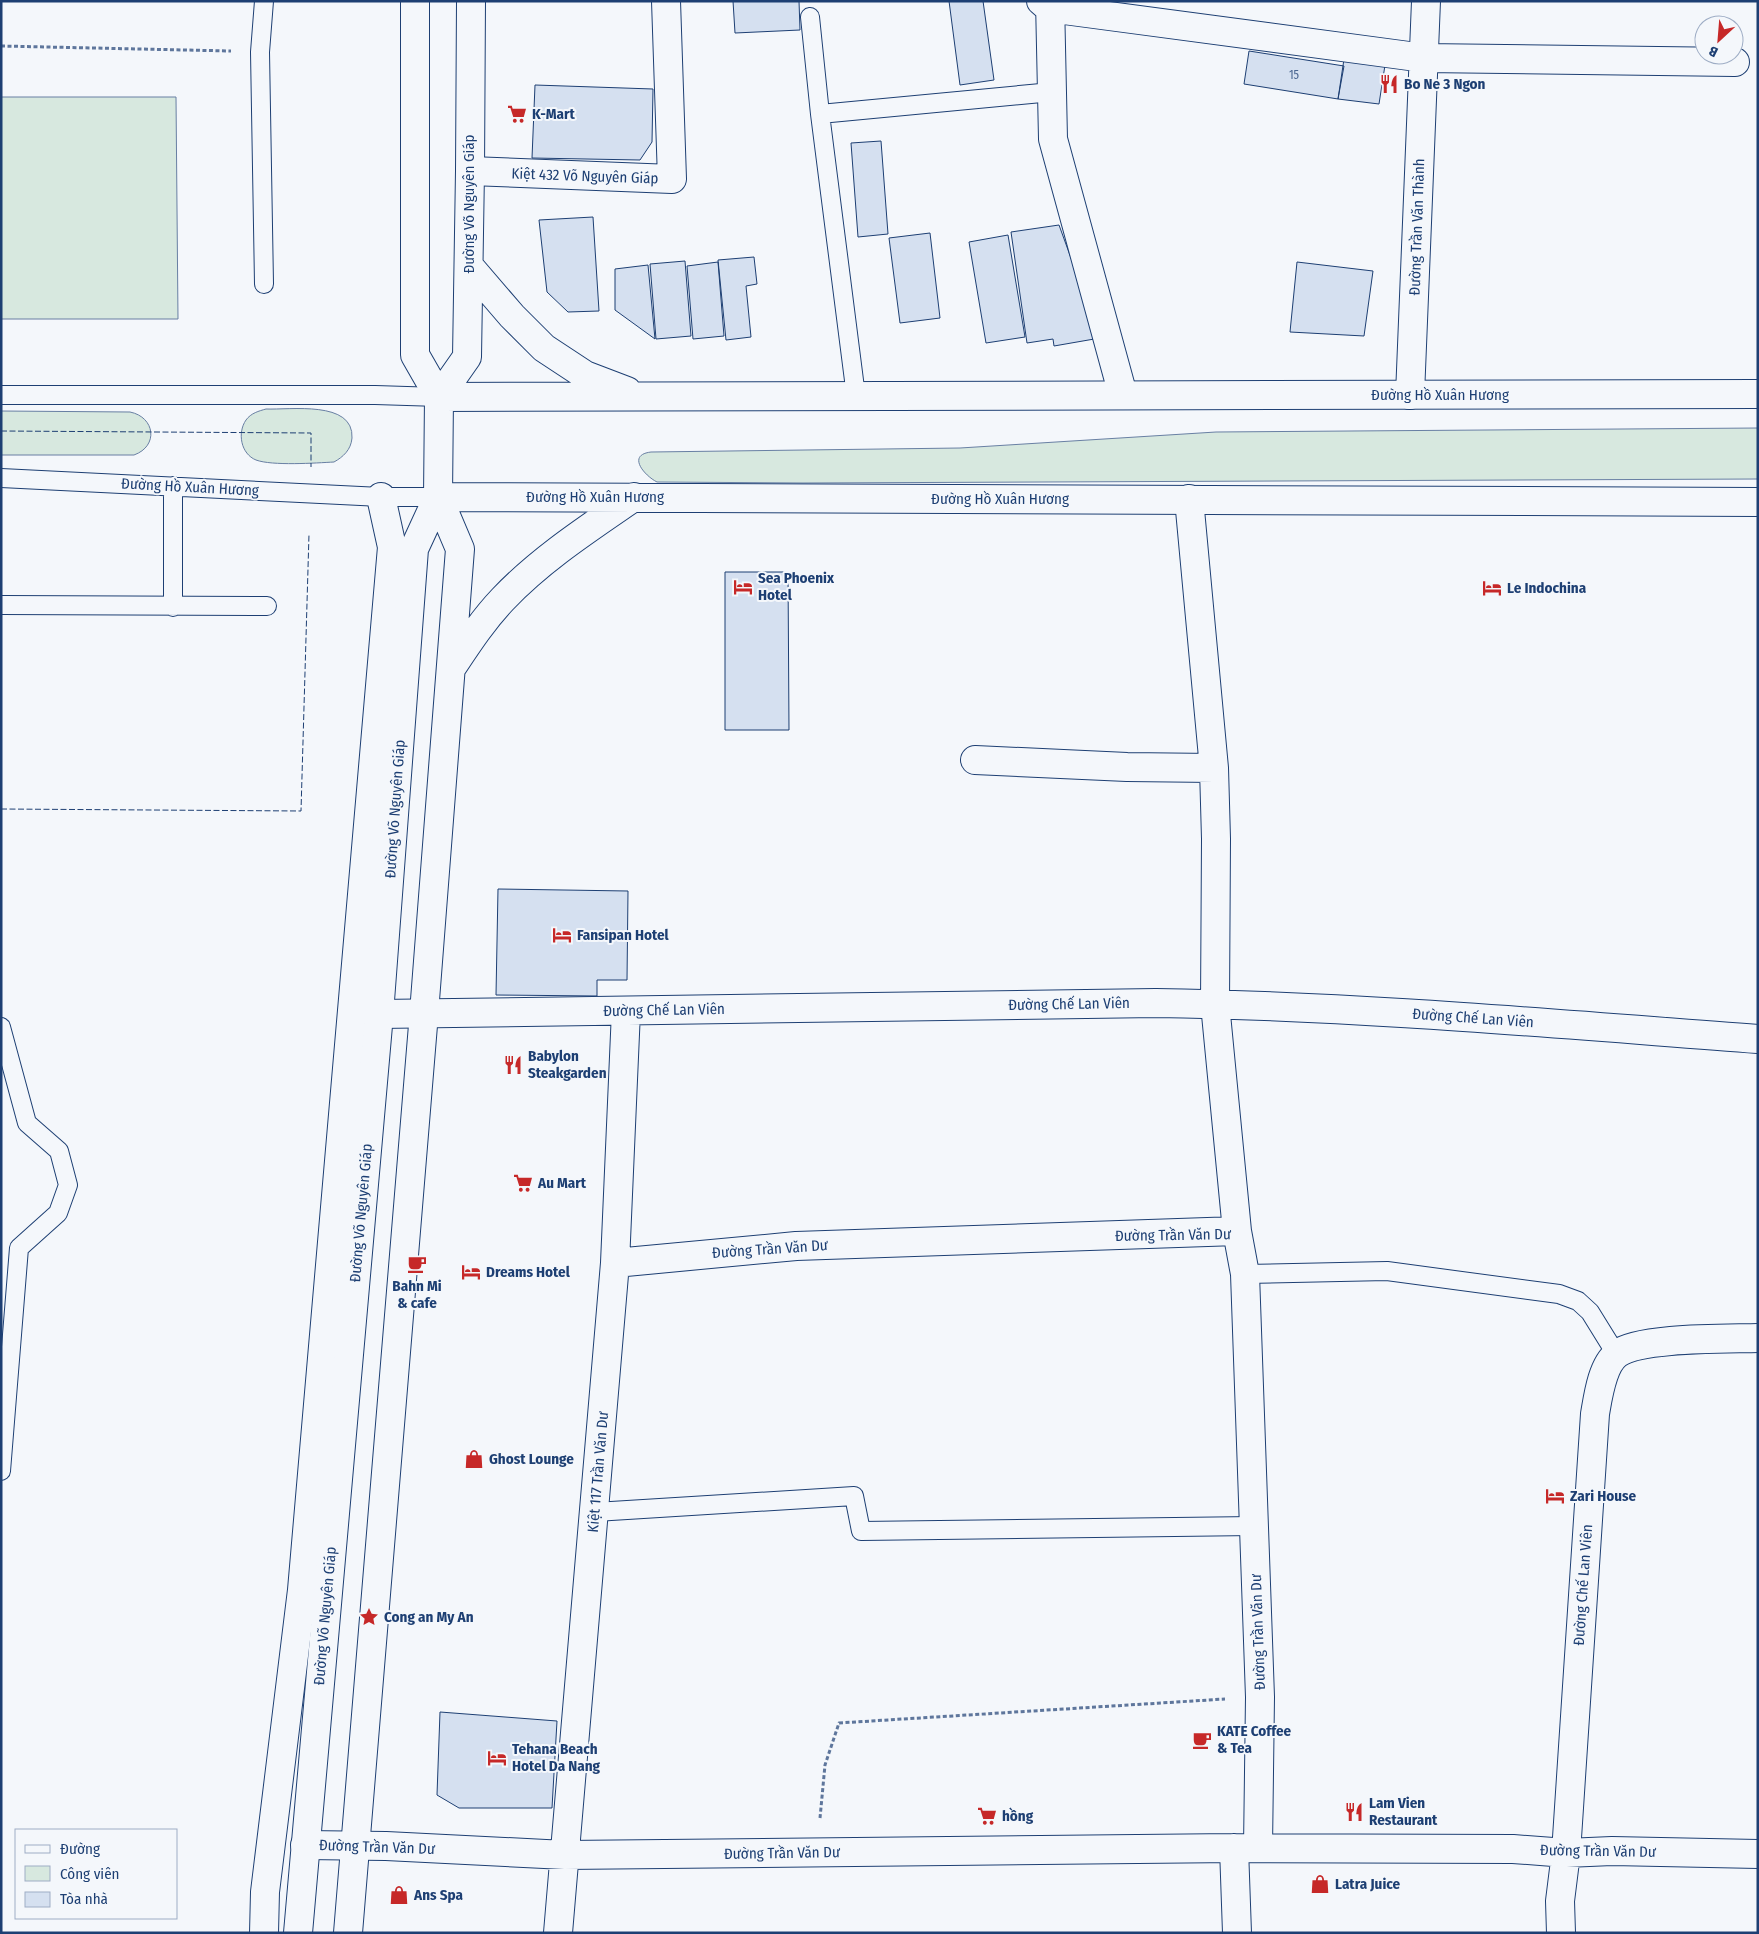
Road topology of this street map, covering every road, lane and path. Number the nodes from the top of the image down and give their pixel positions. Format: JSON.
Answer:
{"nodes":[{"id":1,"x":264,"y":1,"type":"edge"},
{"id":2,"x":415,"y":1,"type":"edge"},
{"id":3,"x":470,"y":1,"type":"edge"},
{"id":4,"x":666,"y":1,"type":"edge"},
{"id":5,"x":1426,"y":1,"type":"edge"},
{"id":6,"x":1047,"y":3,"type":"edge"},
{"id":7,"x":810,"y":17,"type":"dead end"},
{"id":8,"x":1,"y":46,"type":"edge"},
{"id":9,"x":260,"y":52,"type":"junction"},
{"id":10,"x":1424,"y":58,"type":"junction"},
{"id":11,"x":1694,"y":61,"type":"edge"},
{"id":12,"x":1052,"y":92,"type":"junction"},
{"id":13,"x":820,"y":114,"type":"junction"},
{"id":14,"x":470,"y":171,"type":"junction"},
{"id":15,"x":469,"y":266,"type":"junction"},
{"id":16,"x":264,"y":284,"type":"dead end"},
{"id":17,"x":1758,"y":394,"type":"edge"},
{"id":18,"x":1,"y":395,"type":"edge"},
{"id":19,"x":1123,"y":395,"type":"junction"},
{"id":20,"x":1410,"y":395,"type":"junction"},
{"id":21,"x":642,"y":396,"type":"junction"},
{"id":22,"x":856,"y":396,"type":"junction"},
{"id":23,"x":438,"y":397,"type":"junction"},
{"id":24,"x":1,"y":478,"type":"edge"},
{"id":25,"x":173,"y":486,"type":"junction"},
{"id":26,"x":382,"y":497,"type":"junction"},
{"id":27,"x":438,"y":497,"type":"junction"},
{"id":28,"x":634,"y":497,"type":"junction"},
{"id":29,"x":1189,"y":499,"type":"junction"},
{"id":30,"x":1758,"y":502,"type":"edge"},
{"id":31,"x":1,"y":605,"type":"edge"},
{"id":32,"x":267,"y":606,"type":"dead end"},
{"id":33,"x":173,"y":607,"type":"junction"},
{"id":34,"x":451,"y":668,"type":"junction"},
{"id":35,"x":975,"y":760,"type":"dead end"},
{"id":36,"x":1214,"y":768,"type":"junction"},
{"id":37,"x":1215,"y":1004,"type":"junction"},
{"id":38,"x":626,"y":1011,"type":"junction"},
{"id":39,"x":424,"y":1013,"type":"junction"},
{"id":40,"x":379,"y":1014,"type":"junction"},
{"id":41,"x":1,"y":1027,"type":"edge"},
{"id":42,"x":1758,"y":1039,"type":"edge"},
{"id":43,"x":1237,"y":1231,"type":"junction"},
{"id":44,"x":615,"y":1263,"type":"junction"},
{"id":45,"x":1245,"y":1274,"type":"junction"},
{"id":46,"x":1758,"y":1338,"type":"edge"},
{"id":47,"x":1616,"y":1354,"type":"junction"},
{"id":48,"x":1,"y":1471,"type":"edge"},
{"id":49,"x":594,"y":1512,"type":"junction"},
{"id":50,"x":1254,"y":1526,"type":"junction"},
{"id":51,"x":1260,"y":1696,"type":"junction"},
{"id":52,"x":305,"y":1845,"type":"junction"},
{"id":53,"x":354,"y":1847,"type":"junction"},
{"id":54,"x":1246,"y":1848,"type":"junction"},
{"id":55,"x":816,"y":1852,"type":"junction"},
{"id":56,"x":1566,"y":1853,"type":"junction"},
{"id":57,"x":1758,"y":1854,"type":"edge"},
{"id":58,"x":565,"y":1855,"type":"junction"},
{"id":59,"x":264,"y":1933,"type":"edge"},
{"id":60,"x":298,"y":1933,"type":"edge"},
{"id":61,"x":348,"y":1933,"type":"edge"},
{"id":62,"x":558,"y":1933,"type":"edge"},
{"id":63,"x":1237,"y":1933,"type":"edge"},
{"id":64,"x":1561,"y":1933,"type":"edge"}],
"edges":[{"from":1,"to":9,"type":"lane"},
{"from":2,"to":23,"type":"street","name":"Đường Võ Nguyên Giáp"},
{"from":3,"to":14,"type":"street","name":"Đường Võ Nguyên Giáp"},
{"from":4,"to":14,"type":"street","name":"Kiệt 432 Võ Nguyên Giáp"},
{"from":5,"to":10,"type":"street","name":"Đường Trần Văn Thành"},
{"from":6,"to":10,"type":"street"},
{"from":6,"to":12,"type":"street"},
{"from":7,"to":13,"type":"lane"},
{"from":8,"to":9,"type":"path"},
{"from":9,"to":16,"type":"lane"},
{"from":10,"to":11,"type":"street"},
{"from":10,"to":20,"type":"street","name":"Đường Trần Văn Thành"},
{"from":12,"to":13,"type":"lane"},
{"from":12,"to":19,"type":"street"},
{"from":13,"to":22,"type":"lane"},
{"from":14,"to":15,"type":"street","name":"Đường Võ Nguyên Giáp"},
{"from":15,"to":21,"type":"street"},
{"from":15,"to":23,"type":"street","name":"Đường Võ Nguyên Giáp"},
{"from":17,"to":20,"type":"street","name":"Đường Hồ Xuân Hương"},
{"from":18,"to":23,"type":"lane","name":"Đường Hồ Xuân Hương"},
{"from":19,"to":20,"type":"street","name":"Đường Hồ Xuân Hương"},
{"from":19,"to":22,"type":"street","name":"Đường Hồ Xuân Hương"},
{"from":21,"to":22,"type":"street","name":"Đường Hồ Xuân Hương"},
{"from":21,"to":23,"type":"street","name":"Đường Hồ Xuân Hương"},
{"from":23,"to":27,"type":"street","name":"Đường Võ Nguyên Giáp"},
{"from":24,"to":25,"type":"lane","name":"Đường Hồ Xuân Hương"},
{"from":25,"to":26,"type":"lane","name":"Đường Hồ Xuân Hương"},
{"from":25,"to":33,"type":"lane"},
{"from":26,"to":27,"type":"lane","name":"Đường Hồ Xuân Hương"},
{"from":26,"to":59,"type":"street"},
{"from":27,"to":28,"type":"street","name":"Đường Hồ Xuân Hương"},
{"from":27,"to":34,"type":"street","name":"Đường Võ Nguyên Giáp"},
{"from":27,"to":40,"type":"street","name":"Đường Võ Nguyên Giáp"},
{"from":28,"to":29,"type":"street","name":"Đường Hồ Xuân Hương"},
{"from":28,"to":34,"type":"street"},
{"from":29,"to":30,"type":"street","name":"Đường Hồ Xuân Hương"},
{"from":29,"to":36,"type":"street"},
{"from":31,"to":33,"type":"lane"},
{"from":32,"to":33,"type":"lane"},
{"from":34,"to":39,"type":"street","name":"Đường Võ Nguyên Giáp"},
{"from":35,"to":36,"type":"street"},
{"from":36,"to":37,"type":"street"},
{"from":37,"to":38,"type":"street","name":"Đường Chế Lan Viên"},
{"from":37,"to":42,"type":"street","name":"Đường Chế Lan Viên"},
{"from":37,"to":43,"type":"street"},
{"from":38,"to":39,"type":"street","name":"Đường Chế Lan Viên"},
{"from":38,"to":44,"type":"street","name":"Kiệt 117 Trần Văn Dư"},
{"from":39,"to":40,"type":"street","name":"Đường Chế Lan Viên"},
{"from":39,"to":53,"type":"street","name":"Đường Võ Nguyên Giáp"},
{"from":40,"to":52,"type":"street","name":"Đường Võ Nguyên Giáp"},
{"from":41,"to":48,"type":"lane"},
{"from":43,"to":44,"type":"street","name":"Đường Trần Văn Dư"},
{"from":43,"to":45,"type":"street","name":"Đường Trần Văn Dư"},
{"from":44,"to":49,"type":"street","name":"Kiệt 117 Trần Văn Dư"},
{"from":45,"to":47,"type":"lane"},
{"from":45,"to":50,"type":"street","name":"Đường Trần Văn Dư"},
{"from":46,"to":47,"type":"street"},
{"from":47,"to":56,"type":"street","name":"Đường Chế Lan Viên"},
{"from":49,"to":50,"type":"lane"},
{"from":49,"to":58,"type":"street","name":"Kiệt 117 Trần Văn Dư"},
{"from":50,"to":51,"type":"street","name":"Đường Trần Văn Dư"},
{"from":51,"to":54,"type":"street","name":"Đường Trần Văn Dư"},
{"from":51,"to":55,"type":"path"},
{"from":52,"to":53,"type":"street","name":"Đường Trần Văn Dư"},
{"from":52,"to":60,"type":"street","name":"Đường Võ Nguyên Giáp"},
{"from":53,"to":58,"type":"street","name":"Đường Trần Văn Dư"},
{"from":53,"to":61,"type":"street","name":"Đường Võ Nguyên Giáp"},
{"from":54,"to":55,"type":"street","name":"Đường Trần Văn Dư"},
{"from":54,"to":56,"type":"street","name":"Đường Trần Văn Dư"},
{"from":54,"to":63,"type":"street"},
{"from":55,"to":58,"type":"street","name":"Đường Trần Văn Dư"},
{"from":56,"to":57,"type":"street","name":"Đường Trần Văn Dư"},
{"from":56,"to":64,"type":"street","name":"Đường Chế Lan Viên"},
{"from":58,"to":62,"type":"street","name":"Kiệt 117 Trần Văn Dư"}]}
